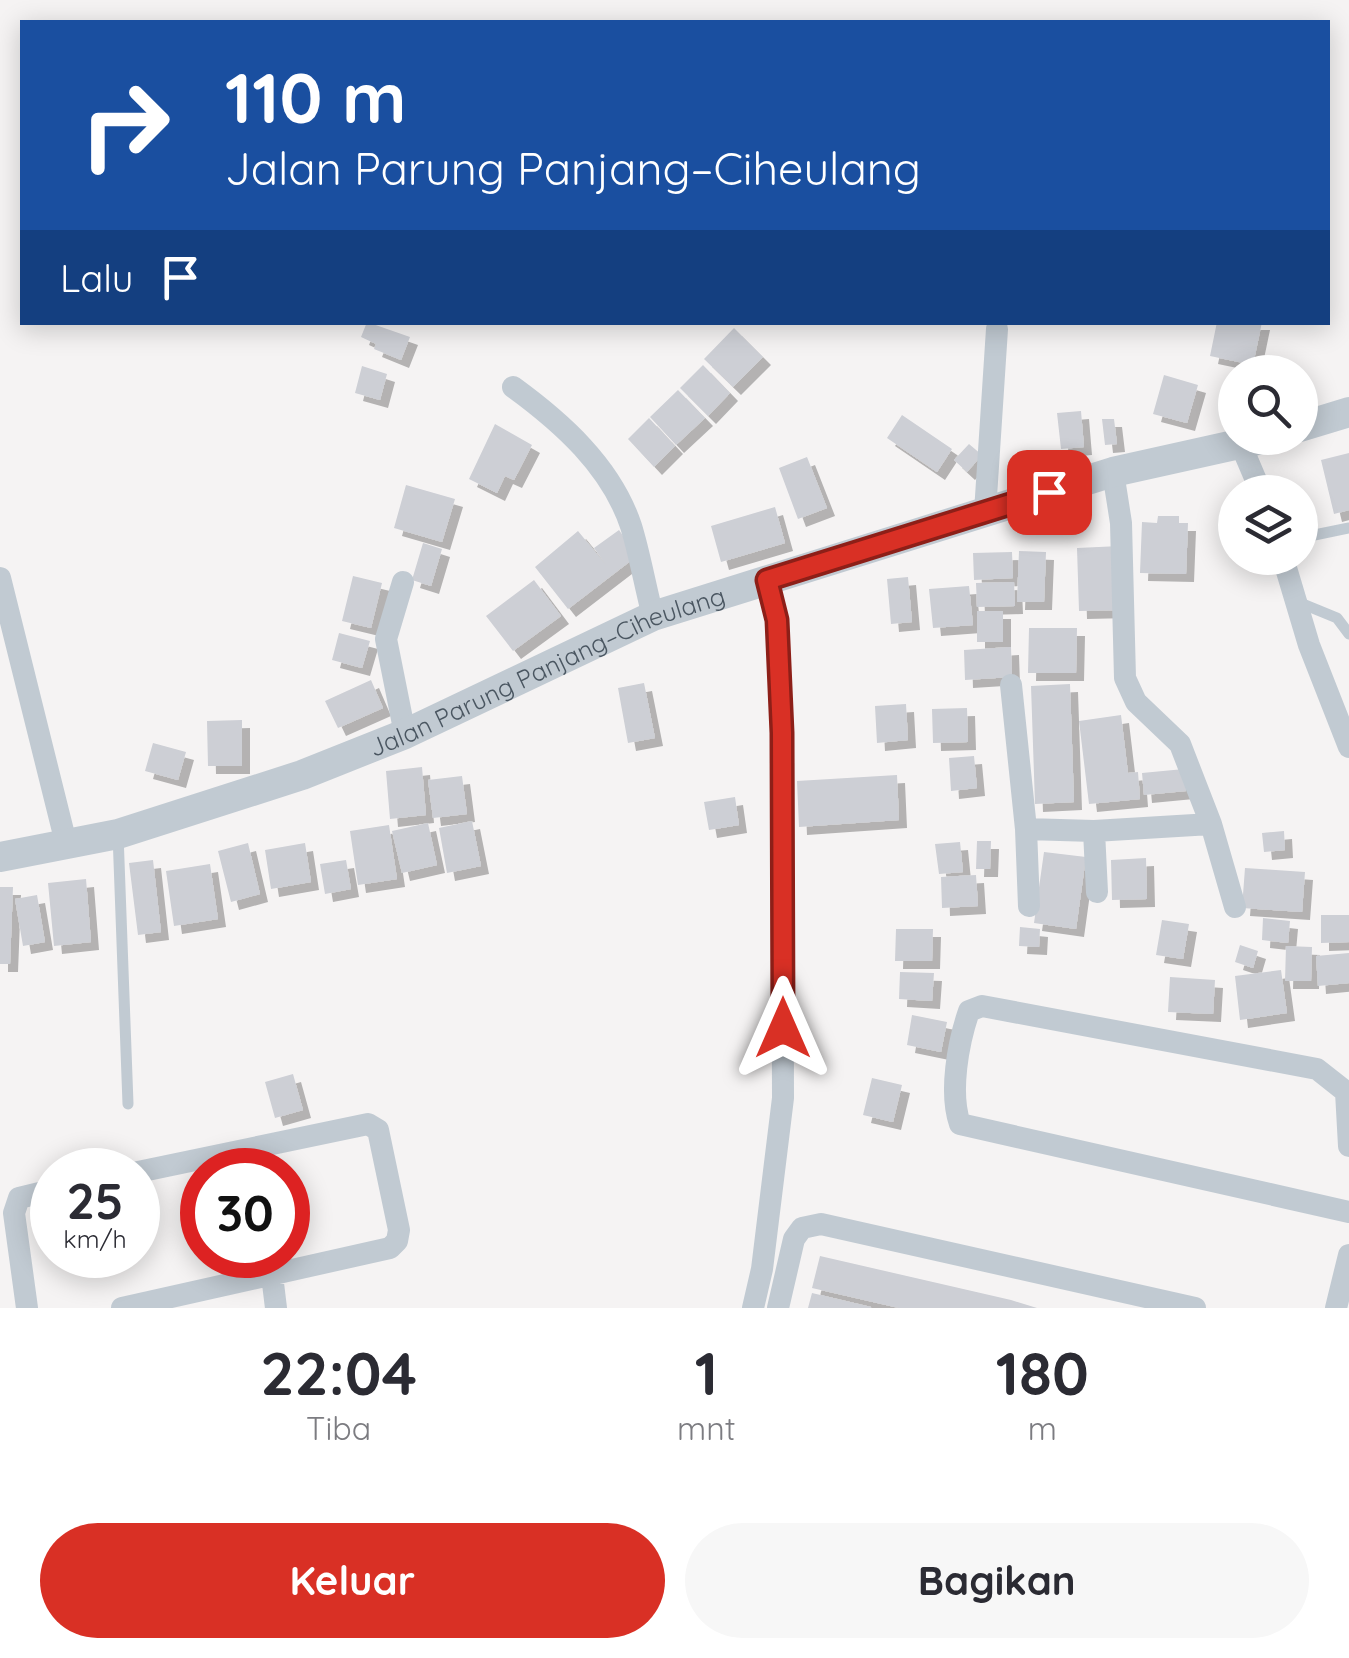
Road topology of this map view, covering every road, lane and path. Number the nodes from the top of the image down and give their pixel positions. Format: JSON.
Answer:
{"nodes":[{"id":1,"x":997,"y":330,"type":"dead end"},
{"id":2,"x":513,"y":386,"type":"dead end"},
{"id":3,"x":1349,"y":412,"type":"edge"},
{"id":4,"x":1318,"y":421,"type":"edge"},
{"id":5,"x":1218,"y":449,"type":"edge"},
{"id":6,"x":1113,"y":472,"type":"junction"},
{"id":7,"x":984,"y":512,"type":"junction"},
{"id":8,"x":1349,"y":528,"type":"edge"},
{"id":9,"x":1318,"y":534,"type":"edge"},
{"id":10,"x":1287,"y":575,"type":"edge"},
{"id":11,"x":0,"y":578,"type":"edge"},
{"id":12,"x":767,"y":580,"type":"junction"},
{"id":13,"x":402,"y":582,"type":"dead end"},
{"id":14,"x":1294,"y":600,"type":"junction"},
{"id":15,"x":653,"y":616,"type":"junction"},
{"id":16,"x":1349,"y":634,"type":"edge"},
{"id":17,"x":1011,"y":685,"type":"dead end"},
{"id":18,"x":405,"y":734,"type":"junction"},
{"id":19,"x":1349,"y":748,"type":"edge"},
{"id":20,"x":1211,"y":824,"type":"junction"},
{"id":21,"x":1026,"y":829,"type":"junction"},
{"id":22,"x":1094,"y":831,"type":"junction"},
{"id":23,"x":118,"y":834,"type":"junction"},
{"id":24,"x":66,"y":843,"type":"junction"},
{"id":25,"x":0,"y":857,"type":"edge"},
{"id":26,"x":1096,"y":892,"type":"dead end"},
{"id":27,"x":1029,"y":906,"type":"dead end"},
{"id":28,"x":1235,"y":907,"type":"dead end"},
{"id":29,"x":128,"y":1104,"type":"dead end"},
{"id":30,"x":1349,"y":1146,"type":"edge"},
{"id":31,"x":250,"y":1148,"type":"edge"},
{"id":32,"x":30,"y":1195,"type":"edge"},
{"id":33,"x":1349,"y":1212,"type":"edge"},
{"id":34,"x":1349,"y":1255,"type":"edge"},
{"id":35,"x":310,"y":1266,"type":"edge"},
{"id":36,"x":260,"y":1278,"type":"edge"},
{"id":37,"x":272,"y":1278,"type":"edge"},
{"id":38,"x":155,"y":1304,"type":"edge"},
{"id":39,"x":27,"y":1308,"type":"edge"},
{"id":40,"x":122,"y":1308,"type":"edge"},
{"id":41,"x":276,"y":1308,"type":"edge"},
{"id":42,"x":753,"y":1308,"type":"edge"},
{"id":43,"x":778,"y":1308,"type":"edge"},
{"id":44,"x":1195,"y":1308,"type":"edge"},
{"id":45,"x":1336,"y":1308,"type":"edge"}],
"edges":[{"from":1,"to":7,"type":"street"},
{"from":2,"to":15,"type":"street"},
{"from":3,"to":4,"type":"street"},
{"from":5,"to":6,"type":"street","name":"Jalan Parung Panjang–Ciheulang"},
{"from":6,"to":7,"type":"street","name":"Jalan Parung Panjang–Ciheulang"},
{"from":6,"to":20,"type":"street"},
{"from":7,"to":12,"type":"street","name":"Jalan Parung Panjang–Ciheulang"},
{"from":8,"to":9,"type":"lane"},
{"from":10,"to":14,"type":"street"},
{"from":11,"to":24,"type":"street"},
{"from":12,"to":15,"type":"street","name":"Jalan Parung Panjang–Ciheulang"},
{"from":12,"to":42,"type":"street"},
{"from":13,"to":18,"type":"street"},
{"from":14,"to":16,"type":"lane"},
{"from":14,"to":19,"type":"street"},
{"from":15,"to":18,"type":"street","name":"Jalan Parung Panjang–Ciheulang"},
{"from":17,"to":21,"type":"street"},
{"from":18,"to":23,"type":"street","name":"Jalan Parung Panjang–Ciheulang"},
{"from":20,"to":22,"type":"street"},
{"from":20,"to":28,"type":"street"},
{"from":21,"to":22,"type":"street"},
{"from":21,"to":27,"type":"street"},
{"from":22,"to":26,"type":"street"},
{"from":23,"to":24,"type":"street","name":"Jalan Parung Panjang–Ciheulang"},
{"from":23,"to":29,"type":"lane"},
{"from":24,"to":25,"type":"street","name":"Jalan Parung Panjang–Ciheulang"},
{"from":30,"to":33,"type":"street"},
{"from":31,"to":35,"type":"street"},
{"from":32,"to":39,"type":"street"},
{"from":34,"to":45,"type":"street"},
{"from":36,"to":38,"type":"street"},
{"from":37,"to":41,"type":"street"},
{"from":38,"to":40,"type":"street"},
{"from":43,"to":44,"type":"street"}]}
